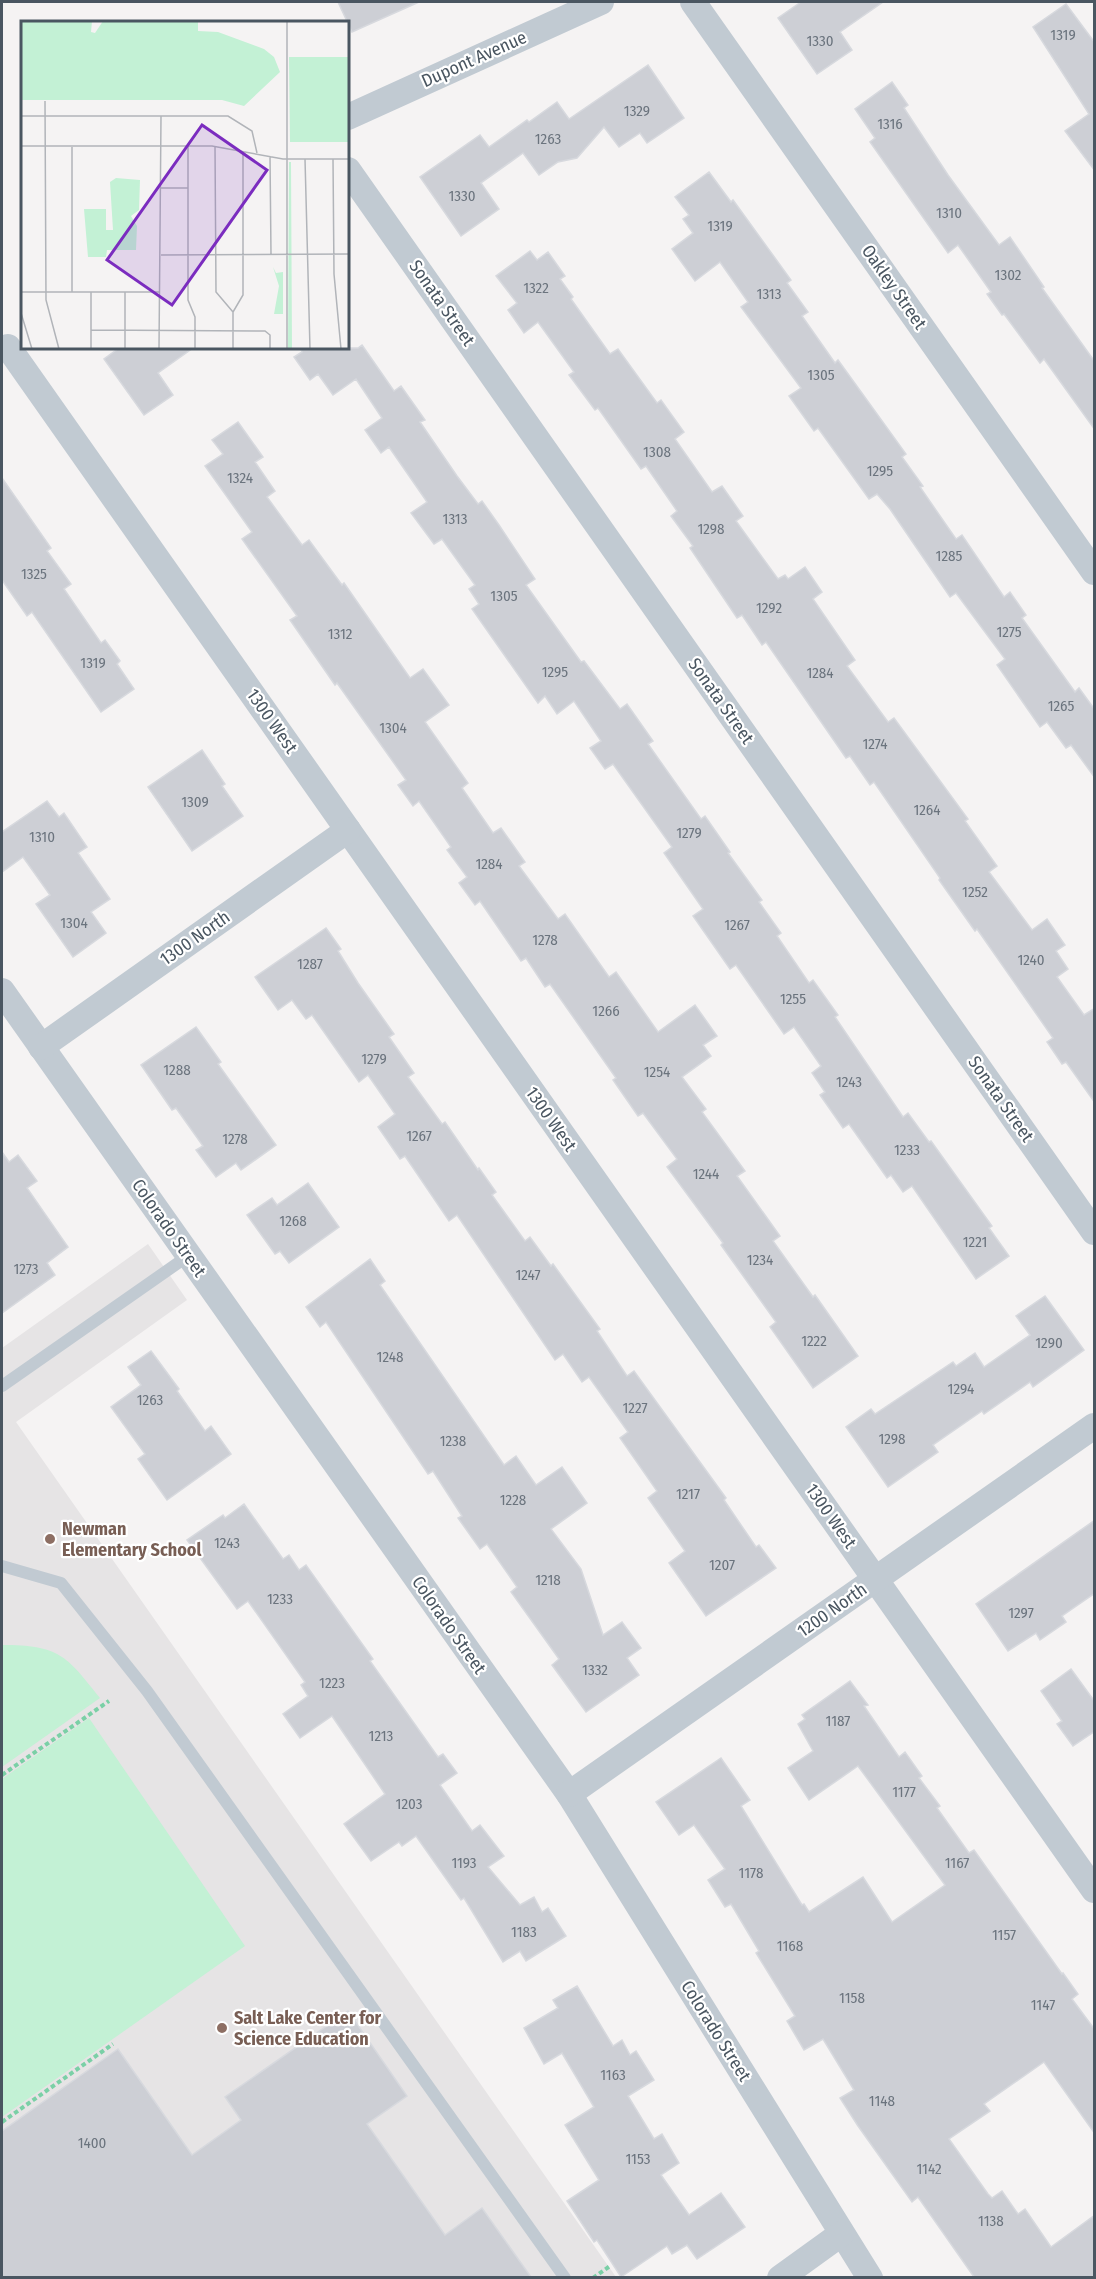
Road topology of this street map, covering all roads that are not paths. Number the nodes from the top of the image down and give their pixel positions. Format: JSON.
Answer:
{"nodes":[{"id":1,"x":601,"y":2,"type":"edge"},
{"id":2,"x":693,"y":2,"type":"edge"},
{"id":3,"x":350,"y":116,"type":"edge"},
{"id":4,"x":350,"y":173,"type":"edge"},
{"id":5,"x":11,"y":346,"type":"edge"},
{"id":6,"x":1095,"y":572,"type":"edge"},
{"id":7,"x":348,"y":830,"type":"junction"},
{"id":8,"x":2,"y":991,"type":"edge"},
{"id":9,"x":41,"y":1047,"type":"junction"},
{"id":10,"x":1095,"y":1232,"type":"edge"},
{"id":11,"x":188,"y":1256,"type":"junction"},
{"id":12,"x":2,"y":1386,"type":"edge"},
{"id":13,"x":1095,"y":1426,"type":"edge"},
{"id":14,"x":2,"y":1566,"type":"edge"},
{"id":15,"x":876,"y":1579,"type":"junction"},
{"id":16,"x":569,"y":1794,"type":"junction"},
{"id":17,"x":1095,"y":1890,"type":"edge"},
{"id":18,"x":842,"y":2234,"type":"junction"},
{"id":19,"x":565,"y":2277,"type":"edge"},
{"id":20,"x":780,"y":2277,"type":"edge"},
{"id":21,"x":870,"y":2277,"type":"edge"}],
"edges":[{"from":1,"to":3,"type":"street","name":"Dupont Avenue"},
{"from":2,"to":6,"type":"street","name":"Oakley Street"},
{"from":4,"to":10,"type":"street","name":"Sonata Street"},
{"from":5,"to":7,"type":"street","name":"1300 West"},
{"from":7,"to":9,"type":"street","name":"1300 North"},
{"from":7,"to":15,"type":"street","name":"1300 West"},
{"from":8,"to":9,"type":"street","name":"Colorado Street"},
{"from":9,"to":11,"type":"street","name":"Colorado Street"},
{"from":11,"to":12,"type":"lane"},
{"from":11,"to":16,"type":"street","name":"Colorado Street"},
{"from":13,"to":15,"type":"street","name":"1200 North"},
{"from":14,"to":19,"type":"lane"},
{"from":15,"to":16,"type":"street","name":"1200 North"},
{"from":15,"to":17,"type":"street","name":"1300 West"},
{"from":16,"to":18,"type":"street","name":"Colorado Street"},
{"from":18,"to":20,"type":"street"},
{"from":18,"to":21,"type":"street","name":"Colorado Street"}]}
